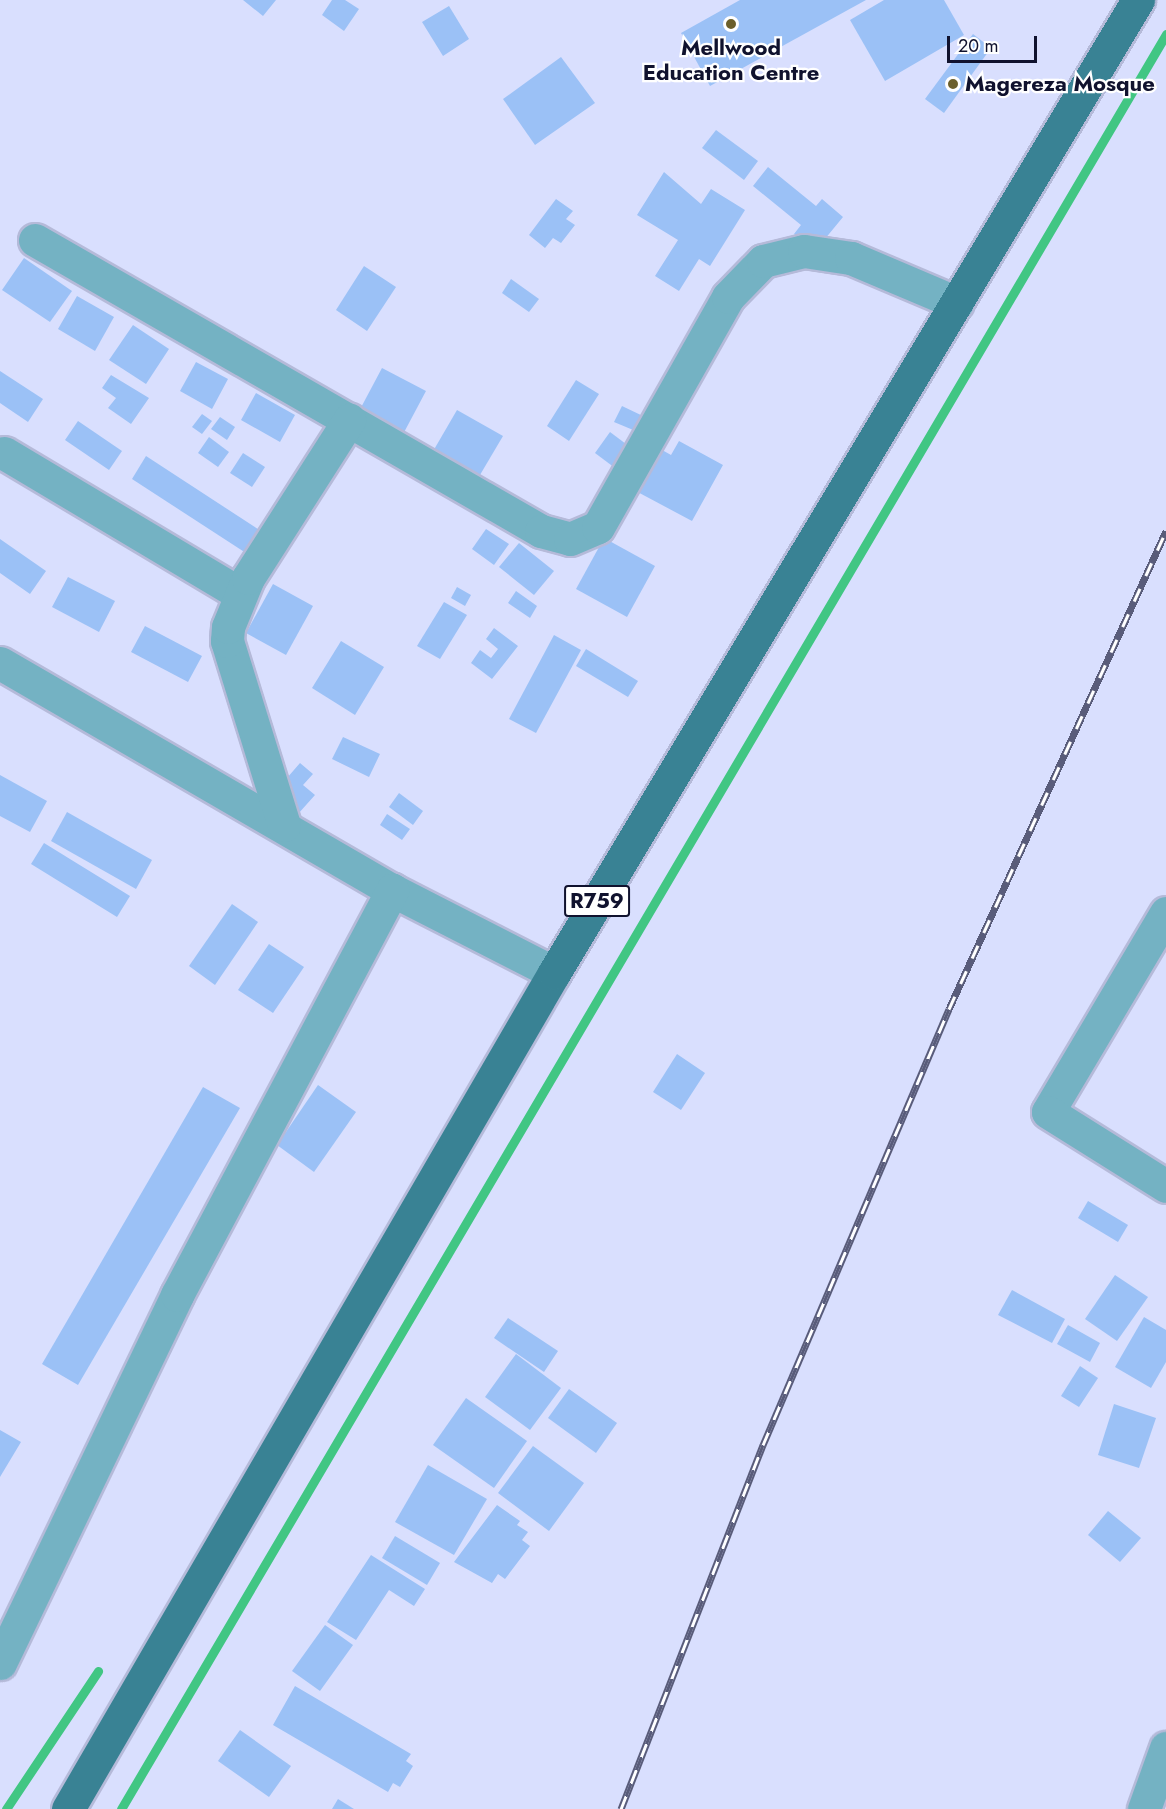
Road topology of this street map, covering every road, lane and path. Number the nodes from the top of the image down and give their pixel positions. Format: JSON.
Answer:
{"nodes":[{"id":1,"x":1137,"y":0,"type":"edge"},
{"id":2,"x":35,"y":240,"type":"dead end"},
{"id":3,"x":957,"y":303,"type":"junction"},
{"id":4,"x":349,"y":420,"type":"junction"},
{"id":5,"x":4,"y":453,"type":"dead end"},
{"id":6,"x":239,"y":593,"type":"junction"},
{"id":7,"x":0,"y":663,"type":"edge"},
{"id":8,"x":284,"y":825,"type":"junction"},
{"id":9,"x":393,"y":890,"type":"junction"},
{"id":10,"x":1166,"y":913,"type":"edge"},
{"id":11,"x":554,"y":973,"type":"junction"},
{"id":12,"x":1166,"y":1186,"type":"edge"},
{"id":13,"x":0,"y":1663,"type":"edge"},
{"id":14,"x":1166,"y":1748,"type":"edge"},
{"id":15,"x":68,"y":1809,"type":"edge"},
{"id":16,"x":1144,"y":1809,"type":"edge"}],
"edges":[{"from":1,"to":3,"type":"main road","number":"R759"},
{"from":2,"to":4,"type":"street"},
{"from":3,"to":4,"type":"street"},
{"from":3,"to":11,"type":"main road","number":"R759"},
{"from":4,"to":6,"type":"street"},
{"from":5,"to":6,"type":"street"},
{"from":6,"to":8,"type":"street"},
{"from":7,"to":8,"type":"street"},
{"from":8,"to":9,"type":"street"},
{"from":9,"to":11,"type":"street"},
{"from":9,"to":13,"type":"street"},
{"from":10,"to":12,"type":"street"},
{"from":11,"to":15,"type":"main road","number":"R759"},
{"from":14,"to":16,"type":"street"}]}
